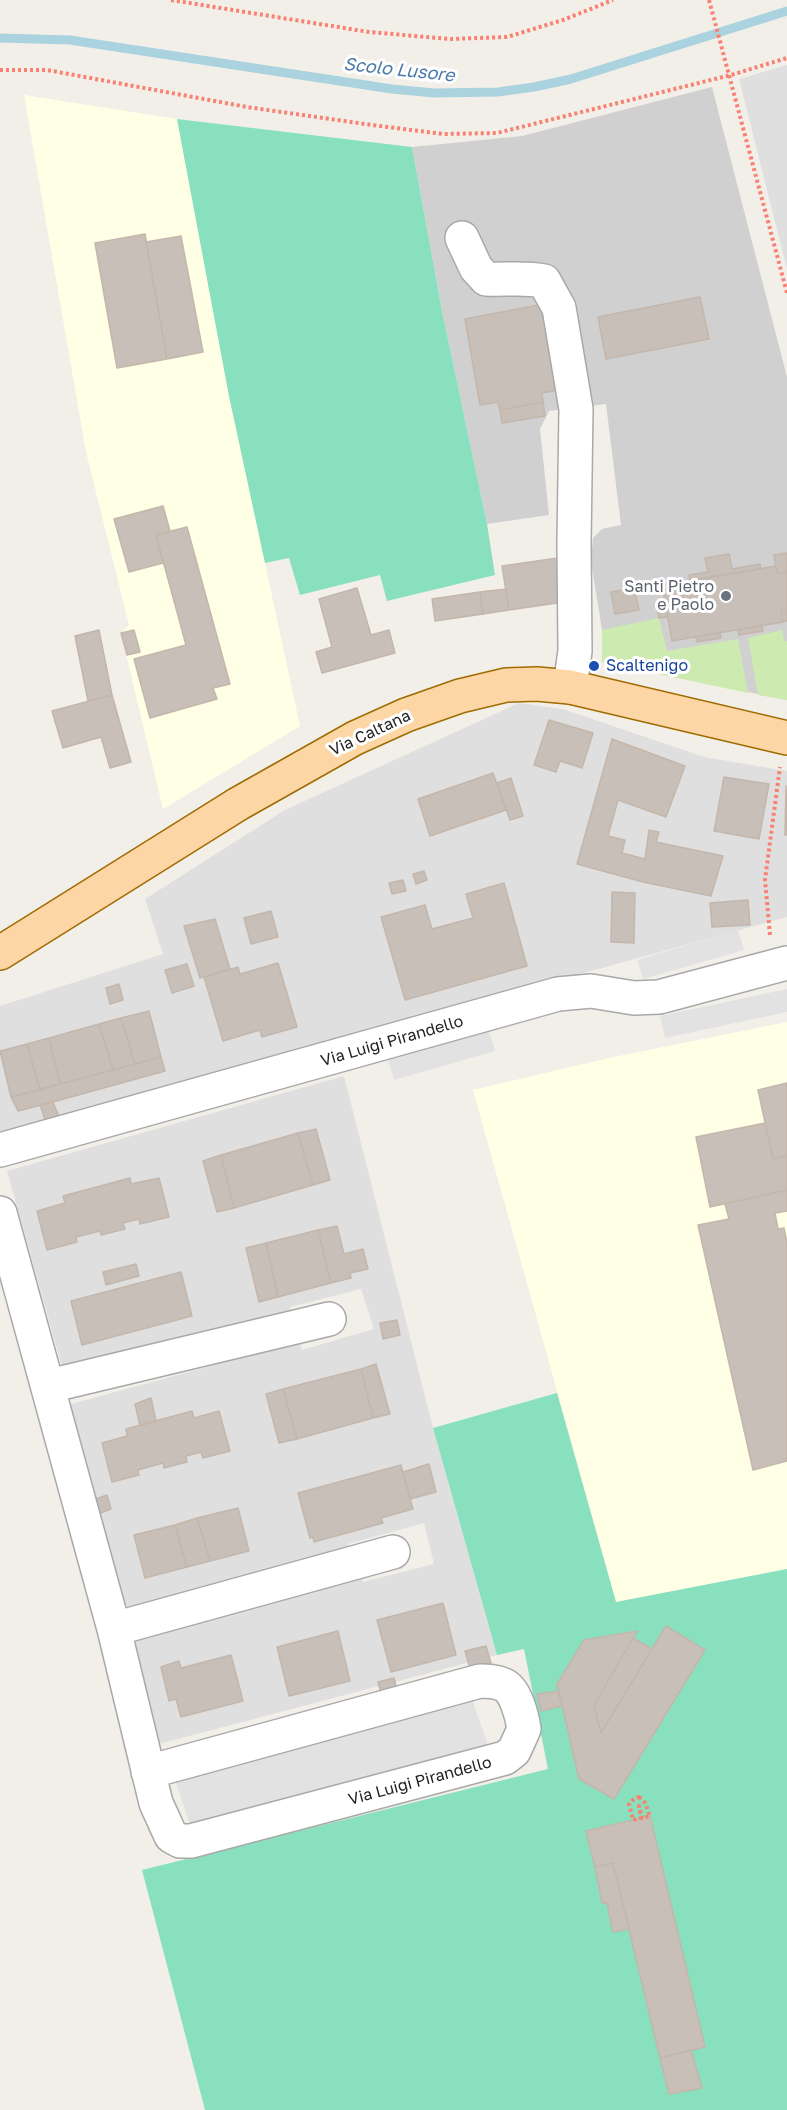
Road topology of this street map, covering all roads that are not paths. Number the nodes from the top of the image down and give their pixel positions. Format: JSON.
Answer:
{"nodes":[{"id":1,"x":462,"y":238,"type":"dead end"},
{"id":2,"x":570,"y":687,"type":"junction"},
{"id":3,"x":784,"y":752,"type":"edge"},
{"id":4,"x":0,"y":953,"type":"edge"},
{"id":5,"x":781,"y":964,"type":"edge"},
{"id":6,"x":0,"y":1150,"type":"edge"},
{"id":7,"x":0,"y":1213,"type":"edge"},
{"id":8,"x":329,"y":1319,"type":"dead end"},
{"id":9,"x":49,"y":1386,"type":"junction"},
{"id":10,"x":393,"y":1552,"type":"dead end"},
{"id":11,"x":114,"y":1629,"type":"junction"},
{"id":12,"x":148,"y":1772,"type":"junction"}],
"edges":[{"from":1,"to":2,"type":"street"},
{"from":2,"to":3,"type":"main road","name":"Via Caltana"},
{"from":2,"to":4,"type":"main road","name":"Via Caltana"},
{"from":5,"to":6,"type":"street","name":"Via Luigi Pirandello"},
{"from":7,"to":9,"type":"street","name":"Via Luigi Pirandello"},
{"from":8,"to":9,"type":"street"},
{"from":9,"to":11,"type":"street","name":"Via Luigi Pirandello"},
{"from":10,"to":11,"type":"street"},
{"from":11,"to":12,"type":"street","name":"Via Luigi Pirandello"},
{"from":12,"to":12,"type":"street","name":"Via Luigi Pirandello"}]}
